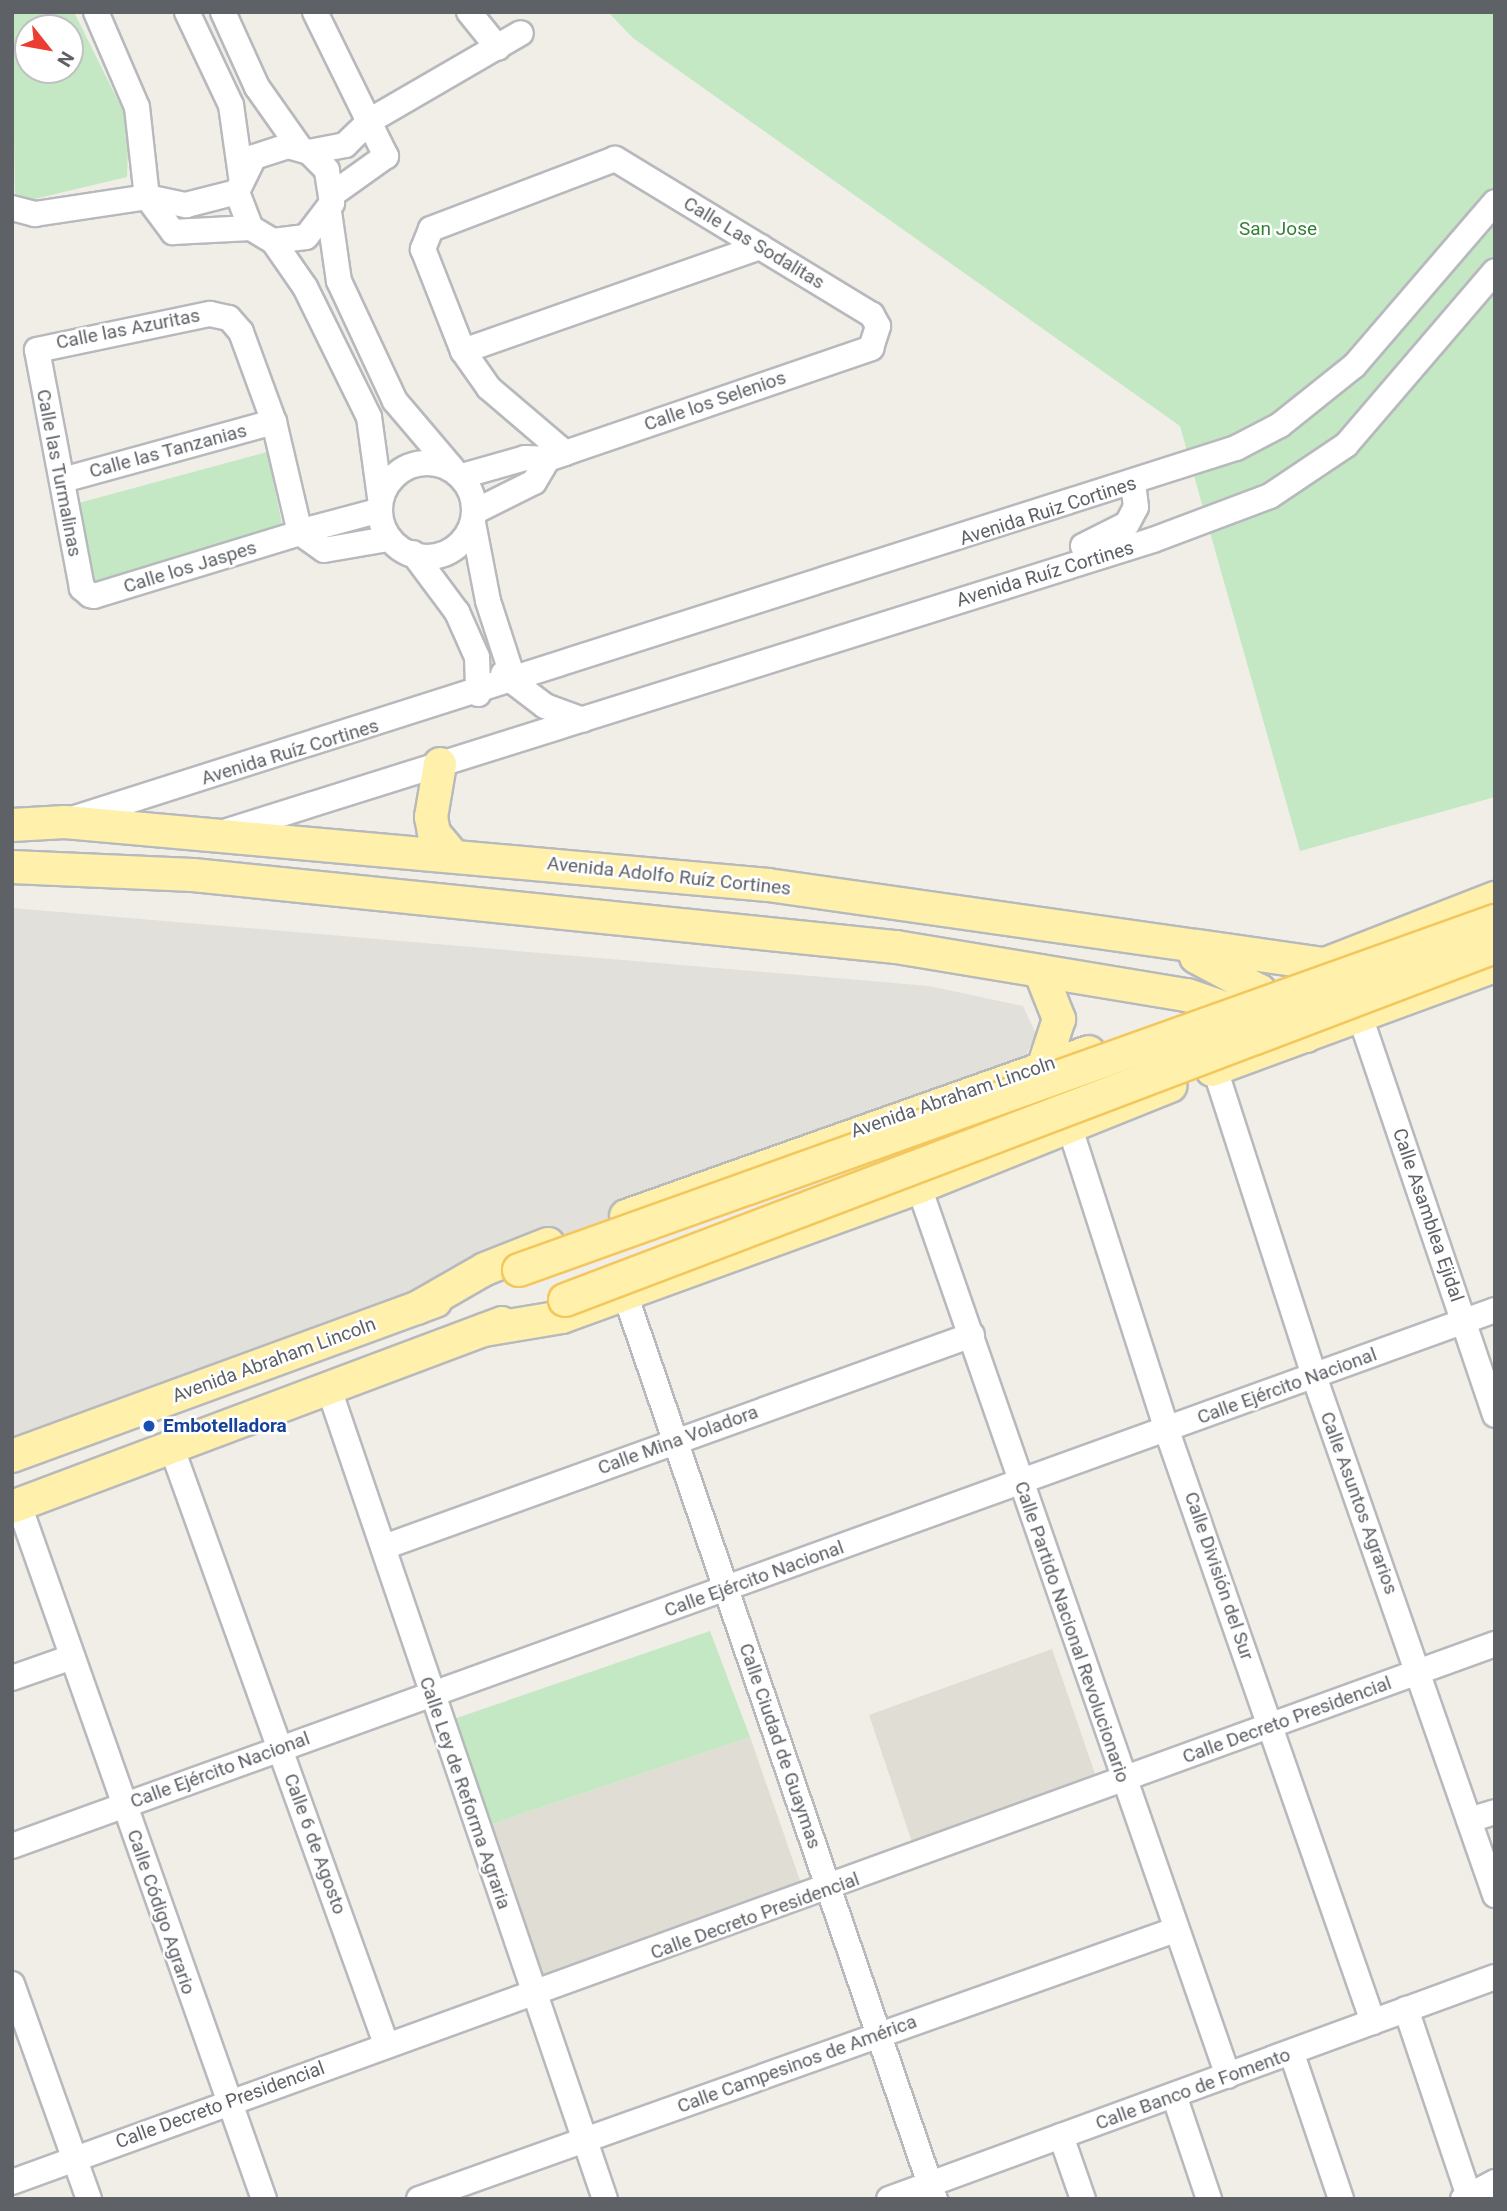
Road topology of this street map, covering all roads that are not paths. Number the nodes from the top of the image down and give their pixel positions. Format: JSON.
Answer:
{"nodes":[{"id":1,"x":96,"y":12,"type":"edge"},
{"id":2,"x":187,"y":12,"type":"edge"},
{"id":3,"x":223,"y":12,"type":"edge"},
{"id":4,"x":315,"y":12,"type":"edge"},
{"id":5,"x":469,"y":12,"type":"edge"},
{"id":6,"x":521,"y":33,"type":"dead end"},
{"id":7,"x":498,"y":48,"type":"junction"},
{"id":8,"x":371,"y":120,"type":"junction"},
{"id":9,"x":305,"y":150,"type":"junction"},
{"id":10,"x":239,"y":184,"type":"junction"},
{"id":11,"x":147,"y":197,"type":"junction"},
{"id":12,"x":1495,"y":202,"type":"edge"},
{"id":13,"x":331,"y":203,"type":"junction"},
{"id":14,"x":14,"y":209,"type":"edge"},
{"id":15,"x":251,"y":228,"type":"junction"},
{"id":16,"x":274,"y":241,"type":"junction"},
{"id":17,"x":760,"y":247,"type":"junction"},
{"id":18,"x":1495,"y":271,"type":"edge"},
{"id":19,"x":878,"y":338,"type":"joint"},
{"id":20,"x":463,"y":351,"type":"junction"},
{"id":21,"x":36,"y":358,"type":"joint"},
{"id":22,"x":274,"y":422,"type":"junction"},
{"id":23,"x":556,"y":456,"type":"junction"},
{"id":24,"x":457,"y":472,"type":"junction"},
{"id":25,"x":63,"y":480,"type":"junction"},
{"id":26,"x":1133,"y":484,"type":"junction"},
{"id":27,"x":378,"y":504,"type":"junction"},
{"id":28,"x":474,"y":517,"type":"junction"},
{"id":29,"x":300,"y":533,"type":"junction"},
{"id":30,"x":388,"y":539,"type":"junction"},
{"id":31,"x":413,"y":553,"type":"junction"},
{"id":32,"x":82,"y":588,"type":"joint"},
{"id":33,"x":892,"y":622,"type":"junction"},
{"id":34,"x":477,"y":657,"type":"junction"},
{"id":35,"x":514,"y":681,"type":"junction"},
{"id":36,"x":478,"y":694,"type":"junction"},
{"id":37,"x":583,"y":720,"type":"junction"},
{"id":38,"x":440,"y":764,"type":"junction"},
{"id":39,"x":65,"y":822,"type":"junction"},
{"id":40,"x":12,"y":825,"type":"edge"},
{"id":41,"x":207,"y":837,"type":"junction"},
{"id":42,"x":453,"y":856,"type":"junction"},
{"id":43,"x":12,"y":867,"type":"edge"},
{"id":44,"x":142,"y":872,"type":"junction"},
{"id":45,"x":667,"y":877,"type":"junction"},
{"id":46,"x":1495,"y":898,"type":"edge"},
{"id":47,"x":478,"y":906,"type":"junction"},
{"id":48,"x":1495,"y":921,"type":"edge"},
{"id":49,"x":1161,"y":940,"type":"junction"},
{"id":50,"x":1495,"y":947,"type":"edge"},
{"id":51,"x":1323,"y":964,"type":"junction"},
{"id":52,"x":1495,"y":966,"type":"edge"},
{"id":53,"x":1041,"y":971,"type":"junction"},
{"id":54,"x":1119,"y":984,"type":"junction"},
{"id":55,"x":1260,"y":990,"type":"junction"},
{"id":56,"x":1222,"y":1003,"type":"junction"},
{"id":57,"x":1360,"y":1016,"type":"junction"},
{"id":58,"x":1176,"y":1020,"type":"junction"},
{"id":59,"x":1292,"y":1037,"type":"junction"},
{"id":60,"x":1090,"y":1051,"type":"junction"},
{"id":61,"x":1044,"y":1065,"type":"junction"},
{"id":62,"x":1215,"y":1069,"type":"junction"},
{"id":63,"x":1116,"y":1108,"type":"junction"},
{"id":64,"x":1070,"y":1128,"type":"junction"},
{"id":65,"x":919,"y":1187,"type":"junction"},
{"id":66,"x":625,"y":1294,"type":"junction"},
{"id":67,"x":417,"y":1308,"type":"junction"},
{"id":68,"x":1495,"y":1310,"type":"edge"},
{"id":69,"x":1464,"y":1321,"type":"junction"},
{"id":70,"x":484,"y":1330,"type":"junction"},
{"id":71,"x":972,"y":1335,"type":"junction"},
{"id":72,"x":1314,"y":1376,"type":"junction"},
{"id":73,"x":328,"y":1386,"type":"junction"},
{"id":74,"x":1495,"y":1415,"type":"edge"},
{"id":75,"x":1167,"y":1431,"type":"junction"},
{"id":76,"x":675,"y":1441,"type":"junction"},
{"id":77,"x":171,"y":1446,"type":"junction"},
{"id":78,"x":12,"y":1456,"type":"edge"},
{"id":79,"x":1020,"y":1482,"type":"junction"},
{"id":80,"x":15,"y":1506,"type":"edge"},
{"id":81,"x":384,"y":1547,"type":"junction"},
{"id":82,"x":726,"y":1588,"type":"junction"},
{"id":83,"x":1495,"y":1644,"type":"edge"},
{"id":84,"x":72,"y":1657,"type":"junction"},
{"id":85,"x":1418,"y":1671,"type":"junction"},
{"id":86,"x":12,"y":1678,"type":"edge"},
{"id":87,"x":432,"y":1696,"type":"junction"},
{"id":88,"x":1272,"y":1726,"type":"junction"},
{"id":89,"x":281,"y":1747,"type":"junction"},
{"id":90,"x":1123,"y":1782,"type":"junction"},
{"id":91,"x":123,"y":1804,"type":"junction"},
{"id":92,"x":1495,"y":1812,"type":"edge"},
{"id":93,"x":1469,"y":1820,"type":"junction"},
{"id":94,"x":12,"y":1846,"type":"edge"},
{"id":95,"x":829,"y":1890,"type":"junction"},
{"id":96,"x":1495,"y":1895,"type":"edge"},
{"id":97,"x":1175,"y":1930,"type":"junction"},
{"id":98,"x":1495,"y":1977,"type":"edge"},
{"id":99,"x":12,"y":1984,"type":"edge"},
{"id":100,"x":533,"y":1994,"type":"junction"},
{"id":101,"x":1406,"y":2009,"type":"junction"},
{"id":102,"x":1373,"y":2022,"type":"junction"},
{"id":103,"x":877,"y":2035,"type":"junction"},
{"id":104,"x":386,"y":2044,"type":"junction"},
{"id":105,"x":1292,"y":2054,"type":"junction"},
{"id":106,"x":1228,"y":2076,"type":"junction"},
{"id":107,"x":1174,"y":2095,"type":"junction"},
{"id":108,"x":229,"y":2103,"type":"junction"},
{"id":109,"x":1061,"y":2136,"type":"junction"},
{"id":110,"x":585,"y":2141,"type":"junction"},
{"id":111,"x":75,"y":2158,"type":"junction"},
{"id":112,"x":12,"y":2182,"type":"edge"},
{"id":113,"x":1495,"y":2182,"type":"edge"},
{"id":114,"x":932,"y":2191,"type":"edge"},
{"id":115,"x":1466,"y":2197,"type":"edge"},
{"id":116,"x":89,"y":2199,"type":"edge"},
{"id":117,"x":264,"y":2199,"type":"edge"},
{"id":118,"x":419,"y":2199,"type":"edge"},
{"id":119,"x":605,"y":2199,"type":"edge"},
{"id":120,"x":890,"y":2199,"type":"edge"},
{"id":121,"x":1083,"y":2199,"type":"edge"},
{"id":122,"x":1209,"y":2199,"type":"edge"},
{"id":123,"x":1341,"y":2199,"type":"edge"}],
"edges":[{"from":1,"to":11,"type":"street"},
{"from":2,"to":10,"type":"street"},
{"from":3,"to":9,"type":"street"},
{"from":4,"to":8,"type":"street"},
{"from":5,"to":7,"type":"street"},
{"from":6,"to":7,"type":"street"},
{"from":7,"to":8,"type":"street"},
{"from":8,"to":9,"type":"street"},
{"from":8,"to":13,"type":"street"},
{"from":9,"to":10,"type":"street"},
{"from":9,"to":13,"type":"street"},
{"from":10,"to":11,"type":"street"},
{"from":10,"to":15,"type":"street"},
{"from":11,"to":14,"type":"street"},
{"from":11,"to":15,"type":"street"},
{"from":12,"to":26,"type":"street","name":"Avenida Ruiz Cortines"},
{"from":13,"to":16,"type":"street"},
{"from":13,"to":24,"type":"street"},
{"from":15,"to":16,"type":"street"},
{"from":16,"to":27,"type":"street"},
{"from":17,"to":19,"type":"street","name":"Calle Las Sodalitas"},
{"from":17,"to":20,"type":"street"},
{"from":17,"to":20,"type":"street","name":"Calle Las Sodalitas"},
{"from":18,"to":33,"type":"street","name":"Avenida Ruíz Cortines"},
{"from":19,"to":23,"type":"street","name":"Calle los Selenios"},
{"from":20,"to":23,"type":"street"},
{"from":21,"to":22,"type":"street","name":"Calle las Azuritas"},
{"from":21,"to":25,"type":"street","name":"Calle las Turmalinas"},
{"from":22,"to":25,"type":"street","name":"Calle las Tanzanias"},
{"from":22,"to":29,"type":"street"},
{"from":23,"to":24,"type":"street","name":"Calle los Selenios"},
{"from":23,"to":28,"type":"street"},
{"from":24,"to":27,"type":"street"},
{"from":24,"to":28,"type":"street"},
{"from":25,"to":32,"type":"street","name":"Calle las Turmalinas"},
{"from":26,"to":33,"type":"street"},
{"from":26,"to":35,"type":"street","name":"Avenida Ruiz Cortines"},
{"from":27,"to":29,"type":"street","name":"Calle los Jaspes"},
{"from":27,"to":30,"type":"street"},
{"from":28,"to":31,"type":"street"},
{"from":28,"to":35,"type":"street"},
{"from":29,"to":30,"type":"street"},
{"from":29,"to":32,"type":"street","name":"Calle los Jaspes"},
{"from":30,"to":31,"type":"street"},
{"from":31,"to":34,"type":"street"},
{"from":33,"to":37,"type":"street","name":"Avenida Ruíz Cortines"},
{"from":34,"to":35,"type":"street"},
{"from":34,"to":36,"type":"street"},
{"from":35,"to":36,"type":"street","name":"Avenida Ruíz Cortines"},
{"from":35,"to":37,"type":"street"},
{"from":36,"to":39,"type":"street","name":"Avenida Ruíz Cortines"},
{"from":37,"to":38,"type":"street","name":"Avenida Ruíz Cortines"},
{"from":38,"to":41,"type":"street","name":"Avenida Ruíz Cortines"},
{"from":38,"to":42,"type":"main road"},
{"from":39,"to":40,"type":"main road","name":"Avenida Adolfo Ruíz Cortines"},
{"from":39,"to":41,"type":"main road","name":"Avenida Adolfo Ruíz Cortines"},
{"from":41,"to":42,"type":"main road","name":"Avenida Adolfo Ruíz Cortines"},
{"from":41,"to":44,"type":"main road"},
{"from":42,"to":45,"type":"main road","name":"Avenida Adolfo Ruíz Cortines"},
{"from":43,"to":44,"type":"main road"},
{"from":44,"to":47,"type":"main road"},
{"from":45,"to":47,"type":"main road"},
{"from":45,"to":49,"type":"main road","name":"Avenida Adolfo Ruíz Cortines"},
{"from":46,"to":51,"type":"main road","name":"Avenida Abraham Lincoln"},
{"from":47,"to":53,"type":"main road"},
{"from":48,"to":67,"type":"main road","name":"Avenida Abraham Lincoln","bridge":true},
{"from":49,"to":51,"type":"main road","name":"Avenida Adolfo Ruíz Cortines"},
{"from":49,"to":55,"type":"main road"},
{"from":50,"to":70,"type":"main road","bridge":true},
{"from":51,"to":55,"type":"main road","name":"Avenida Abraham Lincoln"},
{"from":52,"to":57,"type":"main road"},
{"from":53,"to":54,"type":"main road"},
{"from":53,"to":61,"type":"main road"},
{"from":54,"to":56,"type":"main road"},
{"from":54,"to":58,"type":"main road"},
{"from":55,"to":56,"type":"main road","name":"Avenida Abraham Lincoln"},
{"from":55,"to":59,"type":"main road"},
{"from":56,"to":58,"type":"main road","name":"Avenida Abraham Lincoln"},
{"from":56,"to":59,"type":"main road"},
{"from":57,"to":59,"type":"main road"},
{"from":57,"to":69,"type":"street","name":"Calle Asamblea Ejidal"},
{"from":58,"to":60,"type":"main road","name":"Avenida Abraham Lincoln"},
{"from":58,"to":62,"type":"main road"},
{"from":59,"to":62,"type":"main road"},
{"from":60,"to":61,"type":"main road","name":"Avenida Abraham Lincoln"},
{"from":60,"to":63,"type":"main road"},
{"from":61,"to":67,"type":"main road","name":"Avenida Abraham Lincoln"},
{"from":62,"to":63,"type":"main road"},
{"from":62,"to":72,"type":"street","name":"Calle Asuntos Agrarios"},
{"from":63,"to":64,"type":"main road"},
{"from":64,"to":65,"type":"main road"},
{"from":64,"to":75,"type":"street","name":"Calle División del Sur"},
{"from":65,"to":66,"type":"main road"},
{"from":65,"to":71,"type":"street","name":"Calle Partido Nacional Revolucionario"},
{"from":66,"to":70,"type":"main road"},
{"from":66,"to":76,"type":"street","name":"Calle Ciudad de Guaymas"},
{"from":67,"to":78,"type":"main road","name":"Avenida Abraham Lincoln"},
{"from":68,"to":69,"type":"street","name":"Calle Ejército Nacional"},
{"from":69,"to":72,"type":"street","name":"Calle Ejército Nacional"},
{"from":69,"to":74,"type":"street","name":"Calle Asamblea Ejidal"},
{"from":70,"to":73,"type":"main road"},
{"from":71,"to":76,"type":"street","name":"Calle Mina Voladora"},
{"from":71,"to":79,"type":"street","name":"Calle Partido Nacional Revolucionario"},
{"from":72,"to":75,"type":"street","name":"Calle Ejército Nacional"},
{"from":72,"to":85,"type":"street","name":"Calle Asuntos Agrarios"},
{"from":73,"to":77,"type":"main road"},
{"from":73,"to":81,"type":"street","name":"Calle Ley de Reforma Agraria"},
{"from":75,"to":79,"type":"street","name":"Calle Ejército Nacional"},
{"from":75,"to":88,"type":"street","name":"Calle División del Sur"},
{"from":76,"to":81,"type":"street","name":"Calle Mina Voladora"},
{"from":76,"to":82,"type":"street","name":"Calle Ciudad de Guaymas"},
{"from":77,"to":80,"type":"main road"},
{"from":77,"to":89,"type":"street","name":"Calle 6 de Agosto"},
{"from":79,"to":82,"type":"street","name":"Calle Ejército Nacional"},
{"from":79,"to":90,"type":"street","name":"Calle Partido Nacional Revolucionario"},
{"from":80,"to":84,"type":"street","name":"Calle Código Agrario"},
{"from":81,"to":87,"type":"street","name":"Calle Ley de Reforma Agraria"},
{"from":82,"to":87,"type":"street","name":"Calle Ejército Nacional"},
{"from":82,"to":95,"type":"street","name":"Calle Ciudad de Guaymas"},
{"from":83,"to":85,"type":"street","name":"Calle Decreto Presidencial"},
{"from":84,"to":86,"type":"street"},
{"from":84,"to":91,"type":"street","name":"Calle Código Agrario"},
{"from":85,"to":88,"type":"street","name":"Calle Decreto Presidencial"},
{"from":85,"to":93,"type":"street","name":"Calle Asuntos Agrarios"},
{"from":87,"to":89,"type":"street","name":"Calle Ejército Nacional"},
{"from":87,"to":100,"type":"street","name":"Calle Ley de Reforma Agraria"},
{"from":88,"to":90,"type":"street","name":"Calle Decreto Presidencial"},
{"from":88,"to":102,"type":"street","name":"Calle División del Sur"},
{"from":89,"to":91,"type":"street","name":"Calle Ejército Nacional"},
{"from":89,"to":104,"type":"street","name":"Calle 6 de Agosto"},
{"from":90,"to":95,"type":"street","name":"Calle Decreto Presidencial"},
{"from":90,"to":97,"type":"street","name":"Calle Partido Nacional Revolucionario"},
{"from":91,"to":94,"type":"street","name":"Calle Ejército Nacional"},
{"from":91,"to":108,"type":"street","name":"Calle Código Agrario"},
{"from":92,"to":93,"type":"street"},
{"from":93,"to":96,"type":"street","name":"Calle Asuntos Agrarios"},
{"from":95,"to":100,"type":"street","name":"Calle Decreto Presidencial"},
{"from":95,"to":103,"type":"street","name":"Calle Ciudad de Guaymas"},
{"from":97,"to":103,"type":"street","name":"Calle Campesinos de América"},
{"from":97,"to":106,"type":"street","name":"Calle Partido Nacional Revolucionario"},
{"from":98,"to":101,"type":"street","name":"Calle Banco de Fomento"},
{"from":99,"to":111,"type":"street"},
{"from":100,"to":104,"type":"street","name":"Calle Decreto Presidencial"},
{"from":100,"to":110,"type":"street","name":"Calle Ley de Reforma Agraria"},
{"from":101,"to":102,"type":"street","name":"Calle Banco de Fomento"},
{"from":101,"to":115,"type":"street"},
{"from":102,"to":105,"type":"street","name":"Calle Banco de Fomento"},
{"from":103,"to":110,"type":"street","name":"Calle Campesinos de América"},
{"from":103,"to":114,"type":"street","name":"Calle Ciudad de Guaymas"},
{"from":104,"to":108,"type":"street","name":"Calle Decreto Presidencial"},
{"from":105,"to":106,"type":"street","name":"Calle Banco de Fomento"},
{"from":105,"to":123,"type":"street"},
{"from":106,"to":107,"type":"street","name":"Calle Banco de Fomento"},
{"from":107,"to":109,"type":"street","name":"Calle Banco de Fomento"},
{"from":107,"to":122,"type":"street"},
{"from":108,"to":111,"type":"street","name":"Calle Decreto Presidencial"},
{"from":108,"to":117,"type":"street","name":"Calle Código Agrario"},
{"from":109,"to":114,"type":"street","name":"Calle Banco de Fomento"},
{"from":109,"to":121,"type":"street"},
{"from":110,"to":118,"type":"street","name":"Calle Campesinos de América"},
{"from":110,"to":119,"type":"street","name":"Calle Ley de Reforma Agraria"},
{"from":111,"to":112,"type":"street","name":"Calle Decreto Presidencial"},
{"from":111,"to":116,"type":"street"},
{"from":113,"to":115,"type":"street"},
{"from":114,"to":120,"type":"street","name":"Calle Banco de Fomento"}]}
